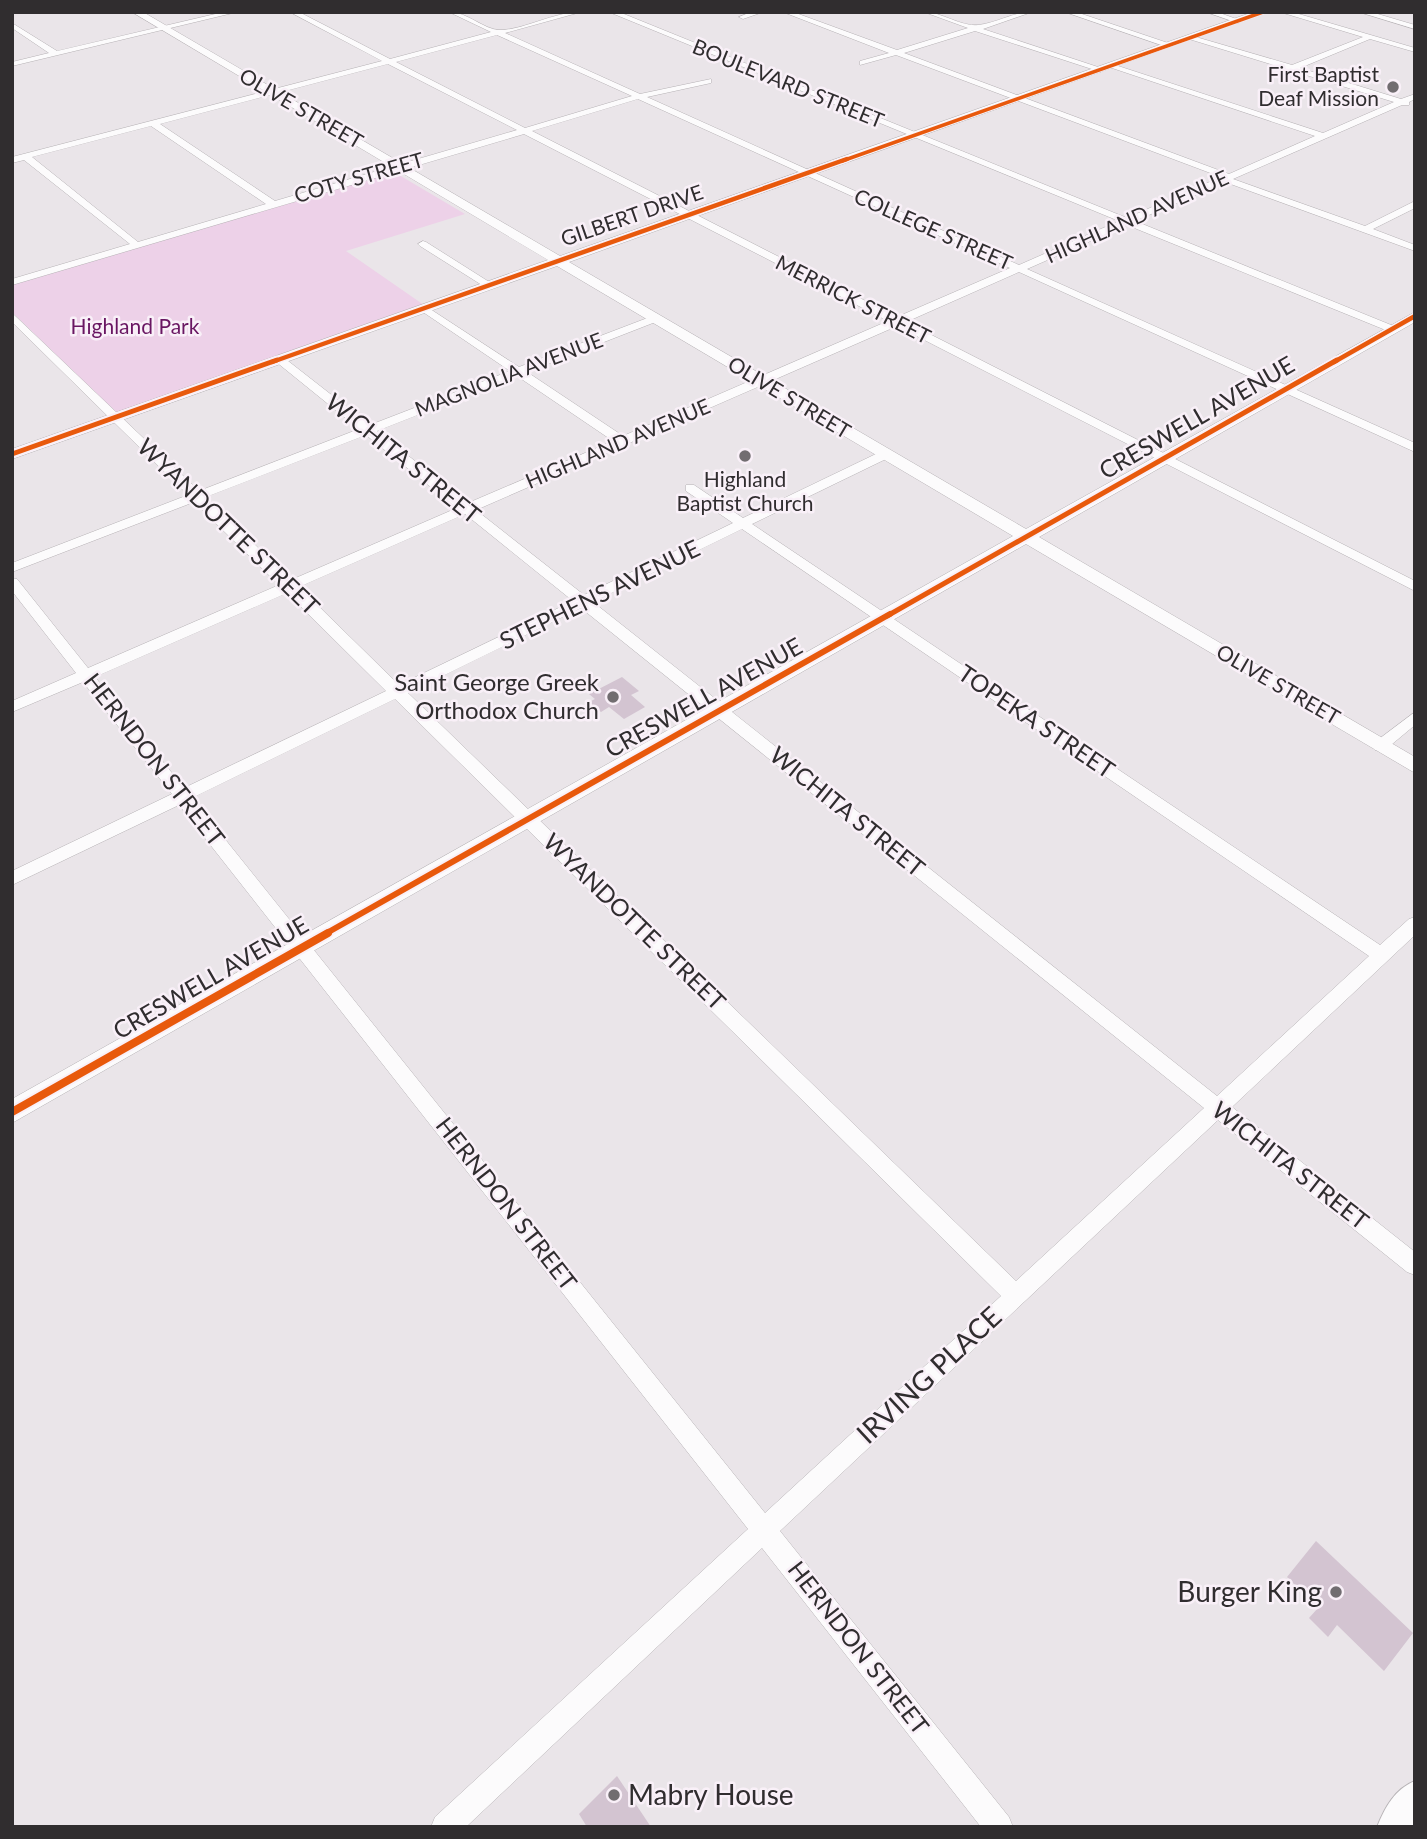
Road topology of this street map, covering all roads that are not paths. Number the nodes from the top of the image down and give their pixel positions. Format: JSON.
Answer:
{"nodes":[{"id":1,"x":136,"y":12,"type":"edge"},
{"id":2,"x":234,"y":12,"type":"edge"},
{"id":3,"x":293,"y":12,"type":"edge"},
{"id":4,"x":453,"y":12,"type":"edge"},
{"id":5,"x":578,"y":12,"type":"edge"},
{"id":6,"x":612,"y":12,"type":"edge"},
{"id":7,"x":760,"y":12,"type":"edge"},
{"id":8,"x":786,"y":12,"type":"edge"},
{"id":9,"x":927,"y":12,"type":"edge"},
{"id":10,"x":1029,"y":12,"type":"edge"},
{"id":11,"x":1068,"y":12,"type":"edge"},
{"id":12,"x":1209,"y":12,"type":"edge"},
{"id":13,"x":1263,"y":12,"type":"edge"},
{"id":14,"x":1283,"y":12,"type":"edge"},
{"id":15,"x":1362,"y":12,"type":"edge"},
{"id":16,"x":743,"y":18,"type":"dead end"},
{"id":17,"x":1238,"y":21,"type":"junction"},
{"id":18,"x":12,"y":25,"type":"edge"},
{"id":19,"x":1415,"y":27,"type":"edge"},
{"id":20,"x":164,"y":29,"type":"junction"},
{"id":21,"x":976,"y":29,"type":"junction"},
{"id":22,"x":498,"y":33,"type":"junction"},
{"id":23,"x":1192,"y":37,"type":"junction"},
{"id":24,"x":1370,"y":37,"type":"junction"},
{"id":25,"x":1170,"y":45,"type":"junction"},
{"id":26,"x":1415,"y":50,"type":"edge"},
{"id":27,"x":897,"y":53,"type":"junction"},
{"id":28,"x":56,"y":54,"type":"junction"},
{"id":29,"x":388,"y":61,"type":"junction"},
{"id":30,"x":863,"y":63,"type":"dead end"},
{"id":31,"x":12,"y":64,"type":"edge"},
{"id":32,"x":1112,"y":65,"type":"junction"},
{"id":33,"x":1292,"y":68,"type":"junction"},
{"id":34,"x":1098,"y":70,"type":"junction"},
{"id":35,"x":708,"y":81,"type":"dead end"},
{"id":36,"x":272,"y":92,"type":"junction"},
{"id":37,"x":1415,"y":96,"type":"edge"},
{"id":38,"x":638,"y":97,"type":"junction"},
{"id":39,"x":1018,"y":98,"type":"junction"},
{"id":40,"x":1402,"y":102,"type":"junction"},
{"id":41,"x":1415,"y":106,"type":"edge"},
{"id":42,"x":154,"y":124,"type":"junction"},
{"id":43,"x":523,"y":131,"type":"junction"},
{"id":44,"x":915,"y":135,"type":"junction"},
{"id":45,"x":1324,"y":136,"type":"junction"},
{"id":46,"x":25,"y":156,"type":"junction"},
{"id":47,"x":12,"y":160,"type":"edge"},
{"id":48,"x":399,"y":167,"type":"junction"},
{"id":49,"x":806,"y":173,"type":"junction"},
{"id":50,"x":1228,"y":178,"type":"junction"},
{"id":51,"x":273,"y":204,"type":"junction"},
{"id":52,"x":1415,"y":204,"type":"edge"},
{"id":53,"x":687,"y":215,"type":"junction"},
{"id":54,"x":1127,"y":222,"type":"junction"},
{"id":55,"x":1365,"y":230,"type":"junction"},
{"id":56,"x":423,"y":244,"type":"dead end"},
{"id":57,"x":138,"y":246,"type":"junction"},
{"id":58,"x":1415,"y":248,"type":"edge"},
{"id":59,"x":557,"y":261,"type":"junction"},
{"id":60,"x":1019,"y":269,"type":"junction"},
{"id":61,"x":12,"y":282,"type":"edge"},
{"id":62,"x":489,"y":285,"type":"junction"},
{"id":63,"x":424,"y":308,"type":"junction"},
{"id":64,"x":12,"y":316,"type":"edge"},
{"id":65,"x":1415,"y":316,"type":"edge"},
{"id":66,"x":654,"y":319,"type":"junction"},
{"id":67,"x":898,"y":322,"type":"junction"},
{"id":68,"x":1392,"y":329,"type":"junction"},
{"id":69,"x":279,"y":359,"type":"junction"},
{"id":70,"x":518,"y":371,"type":"junction"},
{"id":71,"x":761,"y":382,"type":"junction"},
{"id":72,"x":1285,"y":390,"type":"junction"},
{"id":73,"x":115,"y":417,"type":"junction"},
{"id":74,"x":367,"y":430,"type":"junction"},
{"id":75,"x":623,"y":442,"type":"junction"},
{"id":76,"x":1415,"y":448,"type":"edge"},
{"id":77,"x":12,"y":454,"type":"edge"},
{"id":78,"x":884,"y":455,"type":"junction"},
{"id":79,"x":1164,"y":458,"type":"junction"},
{"id":80,"x":690,"y":488,"type":"dead end"},
{"id":81,"x":197,"y":496,"type":"junction"},
{"id":82,"x":467,"y":509,"type":"junction"},
{"id":83,"x":744,"y":524,"type":"junction"},
{"id":84,"x":1026,"y":538,"type":"junction"},
{"id":85,"x":12,"y":568,"type":"edge"},
{"id":86,"x":12,"y":582,"type":"edge"},
{"id":87,"x":290,"y":586,"type":"junction"},
{"id":88,"x":1415,"y":586,"type":"edge"},
{"id":89,"x":583,"y":603,"type":"junction"},
{"id":90,"x":884,"y":619,"type":"junction"},
{"id":91,"x":86,"y":674,"type":"junction"},
{"id":92,"x":399,"y":693,"type":"junction"},
{"id":93,"x":12,"y":707,"type":"edge"},
{"id":94,"x":720,"y":711,"type":"junction"},
{"id":95,"x":1415,"y":717,"type":"edge"},
{"id":96,"x":1380,"y":746,"type":"junction"},
{"id":97,"x":1415,"y":766,"type":"edge"},
{"id":98,"x":183,"y":796,"type":"junction"},
{"id":99,"x":529,"y":820,"type":"junction"},
{"id":100,"x":12,"y":879,"type":"edge"},
{"id":101,"x":1415,"y":924,"type":"edge"},
{"id":102,"x":302,"y":948,"type":"junction"},
{"id":103,"x":1381,"y":955,"type":"junction"},
{"id":104,"x":1217,"y":1108,"type":"junction"},
{"id":105,"x":12,"y":1112,"type":"edge"},
{"id":106,"x":1415,"y":1265,"type":"edge"},
{"id":107,"x":1015,"y":1294,"type":"junction"},
{"id":108,"x":764,"y":1530,"type":"junction"},
{"id":109,"x":1415,"y":1800,"type":"edge"},
{"id":110,"x":445,"y":1827,"type":"edge"},
{"id":111,"x":999,"y":1827,"type":"edge"},
{"id":112,"x":1396,"y":1827,"type":"edge"}],
"edges":[{"from":1,"to":20,"type":"street","name":"OLIVE STREET"},
{"from":2,"to":20,"type":"street"},
{"from":3,"to":29,"type":"street","name":"MERRICK STREET"},
{"from":4,"to":22,"type":"street","name":"COLLEGE STREET"},
{"from":5,"to":22,"type":"street"},
{"from":6,"to":44,"type":"street","name":"BOULEVARD STREET"},
{"from":7,"to":16,"type":"street"},
{"from":8,"to":27,"type":"street"},
{"from":9,"to":21,"type":"street"},
{"from":10,"to":21,"type":"street"},
{"from":11,"to":25,"type":"street"},
{"from":12,"to":17,"type":"street"},
{"from":13,"to":17,"type":"street","name":"GILBERT DRIVE"},
{"from":14,"to":24,"type":"street"},
{"from":15,"to":19,"type":"street"},
{"from":17,"to":23,"type":"street","name":"GILBERT DRIVE"},
{"from":18,"to":28,"type":"street"},
{"from":20,"to":28,"type":"street"},
{"from":20,"to":36,"type":"street","name":"OLIVE STREET"},
{"from":21,"to":27,"type":"street"},
{"from":21,"to":34,"type":"street"},
{"from":22,"to":29,"type":"street"},
{"from":22,"to":38,"type":"street","name":"COLLEGE STREET"},
{"from":23,"to":25,"type":"street","name":"GILBERT DRIVE"},
{"from":23,"to":33,"type":"street"},
{"from":24,"to":26,"type":"street"},
{"from":24,"to":33,"type":"street"},
{"from":25,"to":32,"type":"street","name":"GILBERT DRIVE"},
{"from":27,"to":30,"type":"street"},
{"from":27,"to":39,"type":"street"},
{"from":28,"to":31,"type":"street"},
{"from":29,"to":36,"type":"street"},
{"from":29,"to":43,"type":"street","name":"MERRICK STREET"},
{"from":32,"to":34,"type":"street","name":"GILBERT DRIVE"},
{"from":32,"to":45,"type":"street"},
{"from":33,"to":40,"type":"street"},
{"from":34,"to":39,"type":"street","name":"GILBERT DRIVE"},
{"from":35,"to":38,"type":"street","name":"COTY STREET"},
{"from":36,"to":42,"type":"street"},
{"from":36,"to":48,"type":"street","name":"OLIVE STREET"},
{"from":37,"to":40,"type":"street","name":"HIGHLAND AVENUE"},
{"from":38,"to":43,"type":"street","name":"COTY STREET"},
{"from":38,"to":49,"type":"street","name":"COLLEGE STREET"},
{"from":39,"to":44,"type":"street","name":"GILBERT DRIVE"},
{"from":39,"to":50,"type":"street"},
{"from":40,"to":41,"type":"street"},
{"from":40,"to":45,"type":"street","name":"HIGHLAND AVENUE"},
{"from":42,"to":46,"type":"street"},
{"from":42,"to":51,"type":"street"},
{"from":43,"to":48,"type":"street","name":"COTY STREET"},
{"from":43,"to":53,"type":"street","name":"MERRICK STREET"},
{"from":44,"to":49,"type":"street","name":"GILBERT DRIVE"},
{"from":44,"to":54,"type":"street","name":"BOULEVARD STREET"},
{"from":45,"to":50,"type":"street","name":"HIGHLAND AVENUE"},
{"from":46,"to":47,"type":"street"},
{"from":46,"to":57,"type":"street"},
{"from":48,"to":51,"type":"street","name":"COTY STREET"},
{"from":48,"to":59,"type":"street","name":"OLIVE STREET"},
{"from":49,"to":53,"type":"street","name":"GILBERT DRIVE"},
{"from":49,"to":60,"type":"street","name":"COLLEGE STREET"},
{"from":50,"to":54,"type":"street","name":"HIGHLAND AVENUE"},
{"from":50,"to":55,"type":"street"},
{"from":51,"to":57,"type":"street","name":"COTY STREET"},
{"from":52,"to":55,"type":"street"},
{"from":53,"to":59,"type":"street","name":"GILBERT DRIVE"},
{"from":53,"to":67,"type":"street","name":"MERRICK STREET"},
{"from":54,"to":60,"type":"street","name":"HIGHLAND AVENUE"},
{"from":54,"to":68,"type":"street","name":"BOULEVARD STREET"},
{"from":55,"to":58,"type":"street"},
{"from":56,"to":62,"type":"street"},
{"from":57,"to":61,"type":"street","name":"COTY STREET"},
{"from":59,"to":62,"type":"street","name":"GILBERT DRIVE"},
{"from":59,"to":66,"type":"street","name":"OLIVE STREET"},
{"from":60,"to":67,"type":"street","name":"HIGHLAND AVENUE"},
{"from":60,"to":72,"type":"street","name":"COLLEGE STREET"},
{"from":62,"to":63,"type":"street","name":"GILBERT DRIVE"},
{"from":63,"to":69,"type":"street","name":"GILBERT DRIVE"},
{"from":63,"to":70,"type":"street"},
{"from":64,"to":73,"type":"street","name":"WYANDOTTE STREET"},
{"from":65,"to":68,"type":"street","name":"CRESWELL AVENUE"},
{"from":66,"to":70,"type":"street","name":"MAGNOLIA AVENUE"},
{"from":66,"to":71,"type":"street","name":"OLIVE STREET"},
{"from":67,"to":71,"type":"street","name":"HIGHLAND AVENUE"},
{"from":67,"to":79,"type":"street","name":"MERRICK STREET"},
{"from":68,"to":72,"type":"street","name":"CRESWELL AVENUE"},
{"from":69,"to":73,"type":"street","name":"GILBERT DRIVE"},
{"from":69,"to":74,"type":"street","name":"WICHITA STREET"},
{"from":70,"to":74,"type":"street","name":"MAGNOLIA AVENUE"},
{"from":70,"to":75,"type":"street"},
{"from":71,"to":75,"type":"street","name":"HIGHLAND AVENUE"},
{"from":71,"to":78,"type":"street","name":"OLIVE STREET"},
{"from":72,"to":76,"type":"street","name":"COLLEGE STREET"},
{"from":72,"to":79,"type":"street","name":"CRESWELL AVENUE"},
{"from":73,"to":77,"type":"street","name":"GILBERT DRIVE"},
{"from":73,"to":81,"type":"street","name":"WYANDOTTE STREET"},
{"from":74,"to":81,"type":"street","name":"MAGNOLIA AVENUE"},
{"from":74,"to":82,"type":"street","name":"WICHITA STREET"},
{"from":75,"to":82,"type":"street","name":"HIGHLAND AVENUE"},
{"from":78,"to":83,"type":"street","name":"STEPHENS AVENUE"},
{"from":78,"to":84,"type":"street","name":"OLIVE STREET"},
{"from":79,"to":84,"type":"street","name":"CRESWELL AVENUE"},
{"from":79,"to":88,"type":"street","name":"MERRICK STREET"},
{"from":80,"to":83,"type":"street","name":"TOPEKA STREET"},
{"from":81,"to":85,"type":"street","name":"MAGNOLIA AVENUE"},
{"from":81,"to":87,"type":"street","name":"WYANDOTTE STREET"},
{"from":82,"to":87,"type":"street","name":"HIGHLAND AVENUE"},
{"from":82,"to":89,"type":"street","name":"WICHITA STREET"},
{"from":83,"to":89,"type":"street","name":"STEPHENS AVENUE"},
{"from":83,"to":90,"type":"street","name":"TOPEKA STREET"},
{"from":84,"to":90,"type":"street","name":"CRESWELL AVENUE"},
{"from":84,"to":96,"type":"street","name":"OLIVE STREET"},
{"from":86,"to":91,"type":"street","name":"HERNDON STREET"},
{"from":87,"to":91,"type":"street","name":"HIGHLAND AVENUE"},
{"from":87,"to":92,"type":"street","name":"WYANDOTTE STREET"},
{"from":89,"to":92,"type":"street","name":"STEPHENS AVENUE"},
{"from":89,"to":94,"type":"street","name":"WICHITA STREET"},
{"from":90,"to":94,"type":"street","name":"CRESWELL AVENUE"},
{"from":90,"to":103,"type":"street","name":"TOPEKA STREET"},
{"from":91,"to":93,"type":"street","name":"HIGHLAND AVENUE"},
{"from":91,"to":98,"type":"street","name":"HERNDON STREET"},
{"from":92,"to":98,"type":"street","name":"STEPHENS AVENUE"},
{"from":92,"to":99,"type":"street","name":"WYANDOTTE STREET"},
{"from":94,"to":99,"type":"street","name":"CRESWELL AVENUE"},
{"from":94,"to":104,"type":"street","name":"WICHITA STREET"},
{"from":95,"to":96,"type":"street"},
{"from":96,"to":97,"type":"street","name":"OLIVE STREET"},
{"from":98,"to":100,"type":"street","name":"STEPHENS AVENUE"},
{"from":98,"to":102,"type":"street","name":"HERNDON STREET"},
{"from":99,"to":102,"type":"street","name":"CRESWELL AVENUE"},
{"from":99,"to":107,"type":"street","name":"WYANDOTTE STREET"},
{"from":101,"to":103,"type":"street","name":"IRVING PLACE"},
{"from":102,"to":105,"type":"street","name":"CRESWELL AVENUE"},
{"from":102,"to":108,"type":"street","name":"HERNDON STREET"},
{"from":103,"to":104,"type":"street","name":"IRVING PLACE"},
{"from":104,"to":106,"type":"street","name":"WICHITA STREET"},
{"from":104,"to":107,"type":"street","name":"IRVING PLACE"},
{"from":107,"to":108,"type":"street","name":"IRVING PLACE"},
{"from":108,"to":110,"type":"street","name":"IRVING PLACE"},
{"from":108,"to":111,"type":"street","name":"HERNDON STREET"},
{"from":109,"to":112,"type":"main road"}]}
